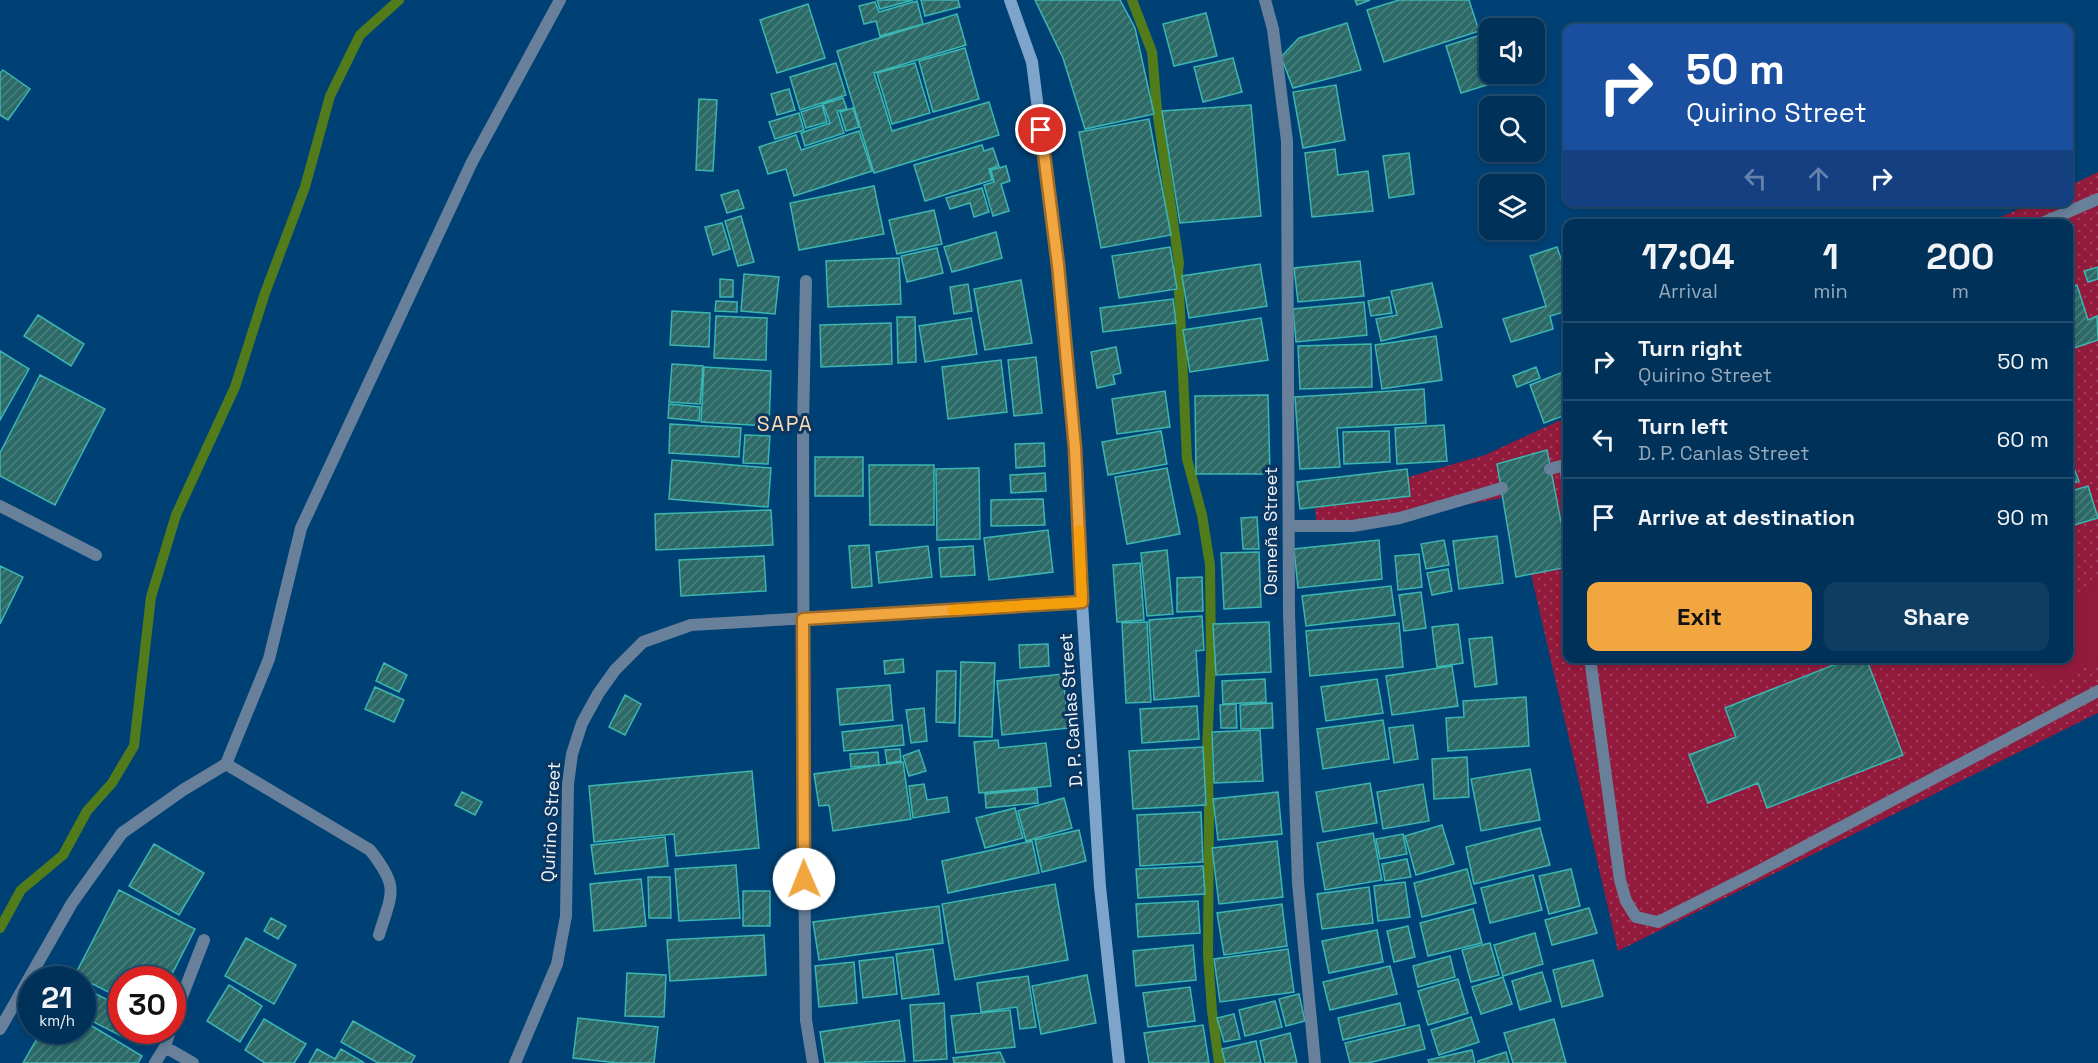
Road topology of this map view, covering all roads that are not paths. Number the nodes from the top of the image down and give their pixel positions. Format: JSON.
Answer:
{"nodes":[{"id":1,"x":560,"y":0,"type":"edge"},
{"id":2,"x":1010,"y":0,"type":"edge"},
{"id":3,"x":1265,"y":0,"type":"edge"},
{"id":4,"x":2098,"y":199,"type":"edge"},
{"id":5,"x":2052,"y":219,"type":"edge"},
{"id":6,"x":806,"y":282,"type":"dead end"},
{"id":7,"x":1563,"y":465,"type":"edge"},
{"id":8,"x":1551,"y":469,"type":"dead end"},
{"id":9,"x":1502,"y":488,"type":"dead end"},
{"id":10,"x":0,"y":506,"type":"edge"},
{"id":11,"x":1289,"y":526,"type":"junction"},
{"id":12,"x":96,"y":555,"type":"dead end"},
{"id":13,"x":1082,"y":602,"type":"junction"},
{"id":14,"x":803,"y":619,"type":"junction"},
{"id":15,"x":1591,"y":663,"type":"edge"},
{"id":16,"x":2098,"y":691,"type":"edge"},
{"id":17,"x":226,"y":764,"type":"junction"},
{"id":18,"x":379,"y":935,"type":"dead end"},
{"id":19,"x":204,"y":940,"type":"dead end"},
{"id":20,"x":186,"y":991,"type":"edge"},
{"id":21,"x":0,"y":1029,"type":"edge"},
{"id":22,"x":166,"y":1044,"type":"edge"},
{"id":23,"x":165,"y":1047,"type":"junction"},
{"id":24,"x":155,"y":1063,"type":"edge"},
{"id":25,"x":193,"y":1063,"type":"edge"},
{"id":26,"x":515,"y":1063,"type":"edge"},
{"id":27,"x":813,"y":1063,"type":"edge"},
{"id":28,"x":1119,"y":1063,"type":"edge"},
{"id":29,"x":1315,"y":1063,"type":"edge"}],
"edges":[{"from":1,"to":17,"type":"street"},
{"from":2,"to":13,"type":"main road","name":"D. P. Canlas Street"},
{"from":3,"to":11,"type":"street","name":"Osmeña Street"},
{"from":4,"to":5,"type":"street"},
{"from":6,"to":14,"type":"street"},
{"from":7,"to":8,"type":"street"},
{"from":9,"to":11,"type":"street"},
{"from":10,"to":12,"type":"street"},
{"from":11,"to":29,"type":"street","name":"Osmeña Street"},
{"from":13,"to":14,"type":"street","name":"Quirino Street"},
{"from":13,"to":28,"type":"main road","name":"D. P. Canlas Street"},
{"from":14,"to":26,"type":"street","name":"Quirino Street"},
{"from":14,"to":27,"type":"street"},
{"from":15,"to":16,"type":"street"},
{"from":17,"to":18,"type":"street"},
{"from":17,"to":21,"type":"street"},
{"from":19,"to":20,"type":"street"},
{"from":22,"to":23,"type":"street"},
{"from":23,"to":24,"type":"street"},
{"from":23,"to":25,"type":"street"}]}
